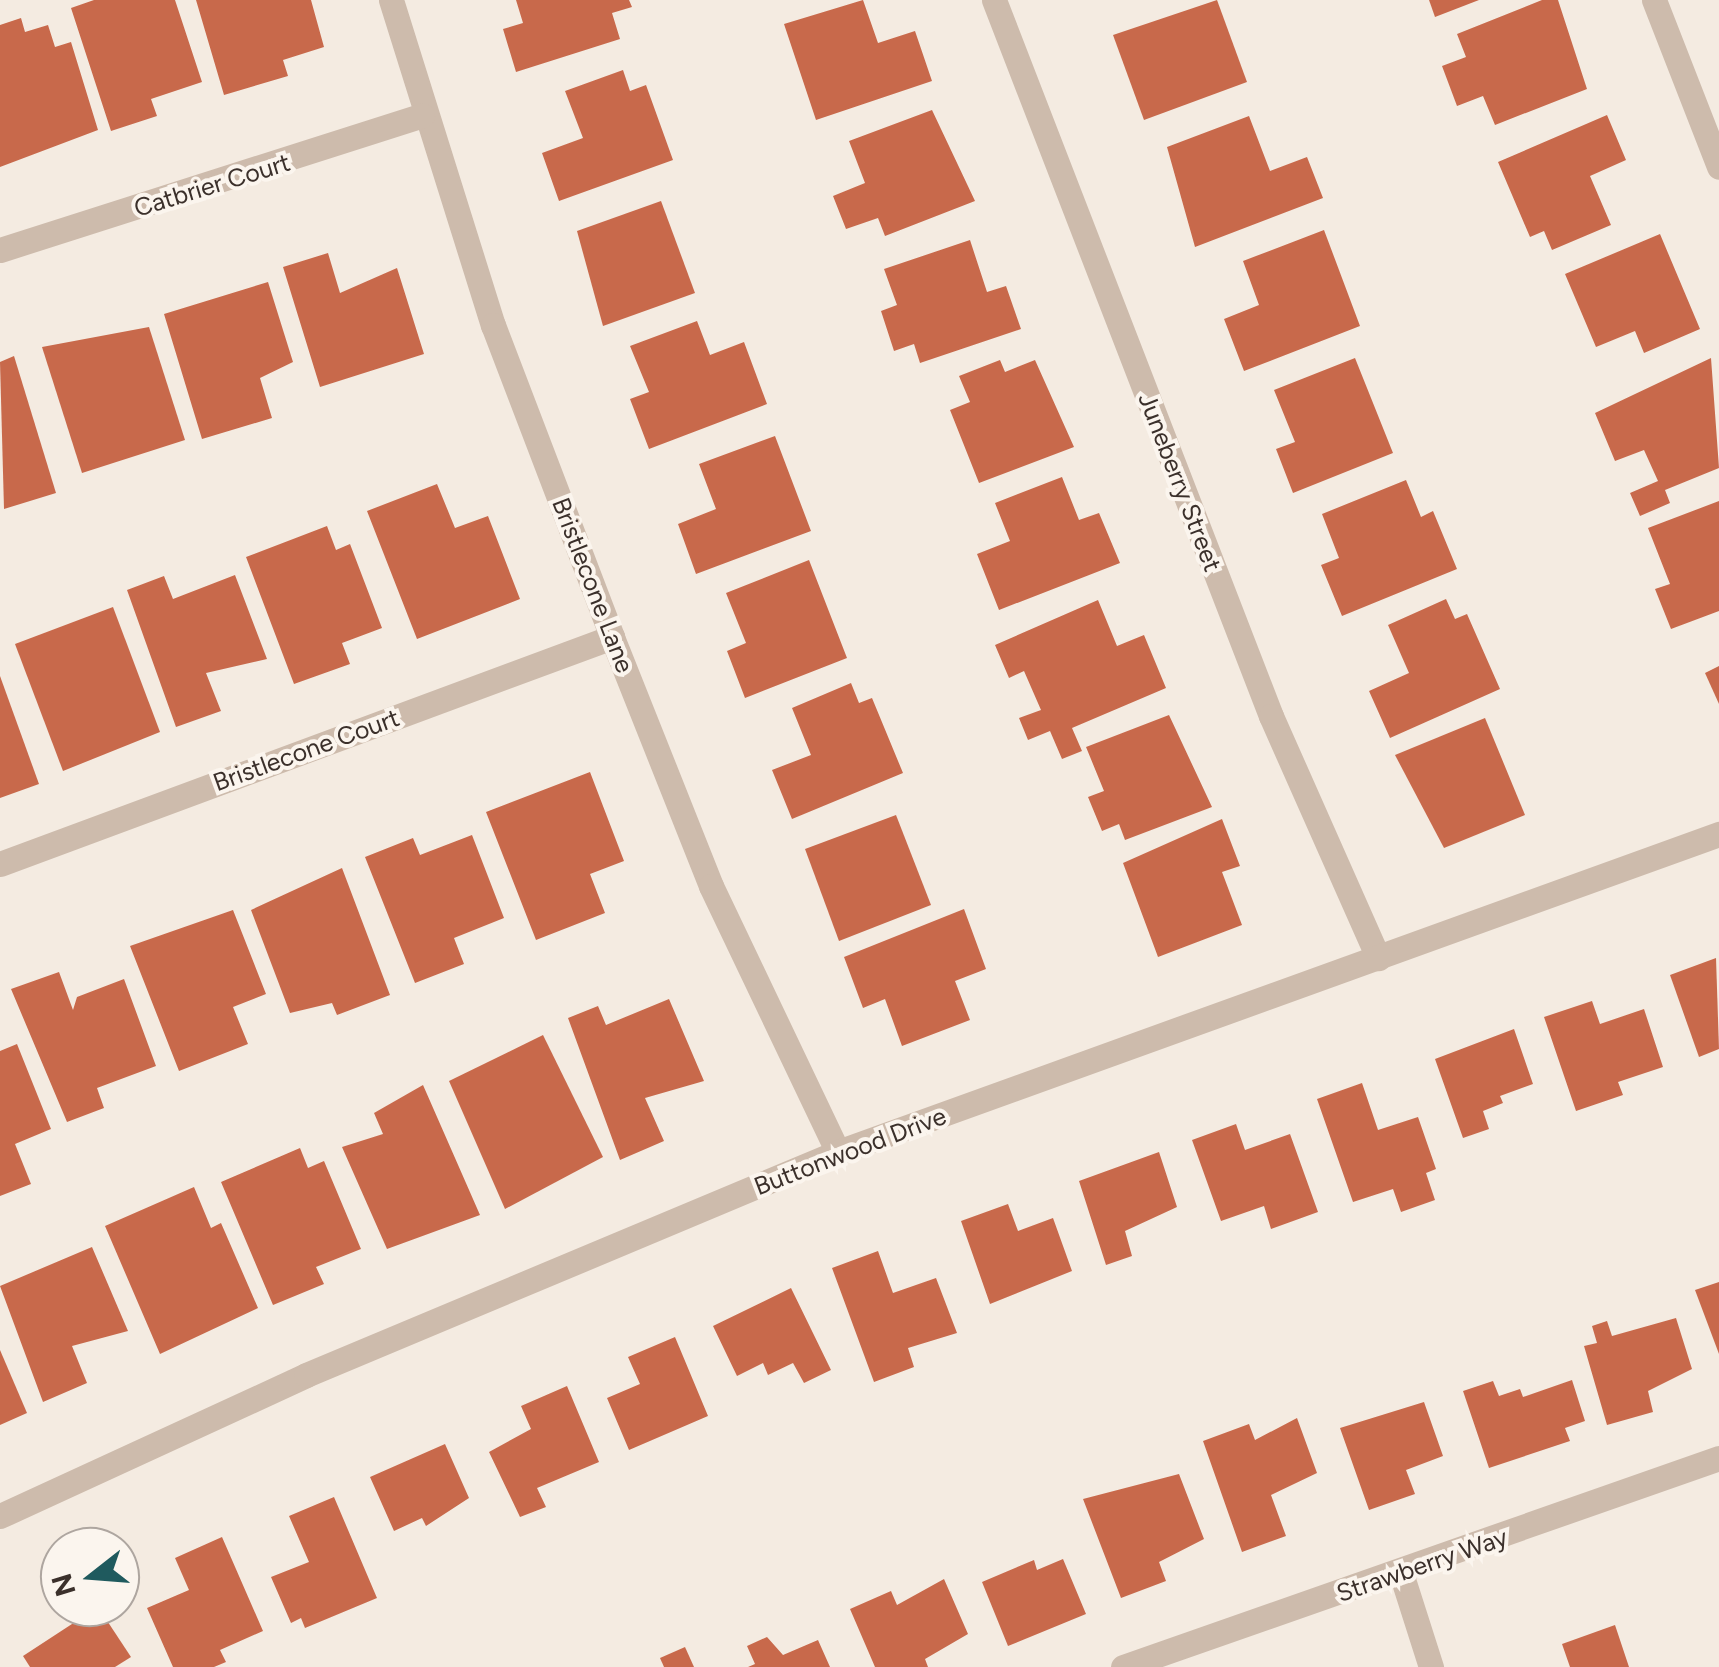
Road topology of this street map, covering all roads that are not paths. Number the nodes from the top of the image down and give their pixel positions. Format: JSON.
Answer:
{"nodes":[{"id":1,"x":391,"y":0,"type":"edge"},
{"id":2,"x":994,"y":0,"type":"edge"},
{"id":3,"x":1654,"y":0,"type":"edge"},
{"id":4,"x":422,"y":115,"type":"junction"},
{"id":5,"x":1719,"y":166,"type":"edge"},
{"id":6,"x":0,"y":250,"type":"edge"},
{"id":7,"x":612,"y":637,"type":"junction"},
{"id":8,"x":1719,"y":834,"type":"edge"},
{"id":9,"x":0,"y":864,"type":"edge"},
{"id":10,"x":1378,"y":958,"type":"junction"},
{"id":11,"x":838,"y":1152,"type":"junction"},
{"id":12,"x":1719,"y":1458,"type":"edge"},
{"id":13,"x":0,"y":1516,"type":"edge"},
{"id":14,"x":1402,"y":1574,"type":"junction"},
{"id":15,"x":1123,"y":1667,"type":"edge"},
{"id":16,"x":1431,"y":1667,"type":"edge"}],
"edges":[{"from":1,"to":4,"type":"street","name":"Bristlecone Lane"},
{"from":2,"to":10,"type":"street","name":"Juneberry Street"},
{"from":3,"to":5,"type":"street"},
{"from":4,"to":6,"type":"street","name":"Catbrier Court"},
{"from":4,"to":7,"type":"street","name":"Bristlecone Lane"},
{"from":7,"to":9,"type":"street","name":"Bristlecone Court"},
{"from":7,"to":11,"type":"street","name":"Bristlecone Lane"},
{"from":8,"to":10,"type":"street","name":"Buttonwood Drive"},
{"from":10,"to":11,"type":"street","name":"Buttonwood Drive"},
{"from":11,"to":13,"type":"street","name":"Buttonwood Drive"},
{"from":12,"to":14,"type":"street","name":"Strawberry Way"},
{"from":14,"to":15,"type":"street","name":"Strawberry Way"},
{"from":14,"to":16,"type":"street"}]}
